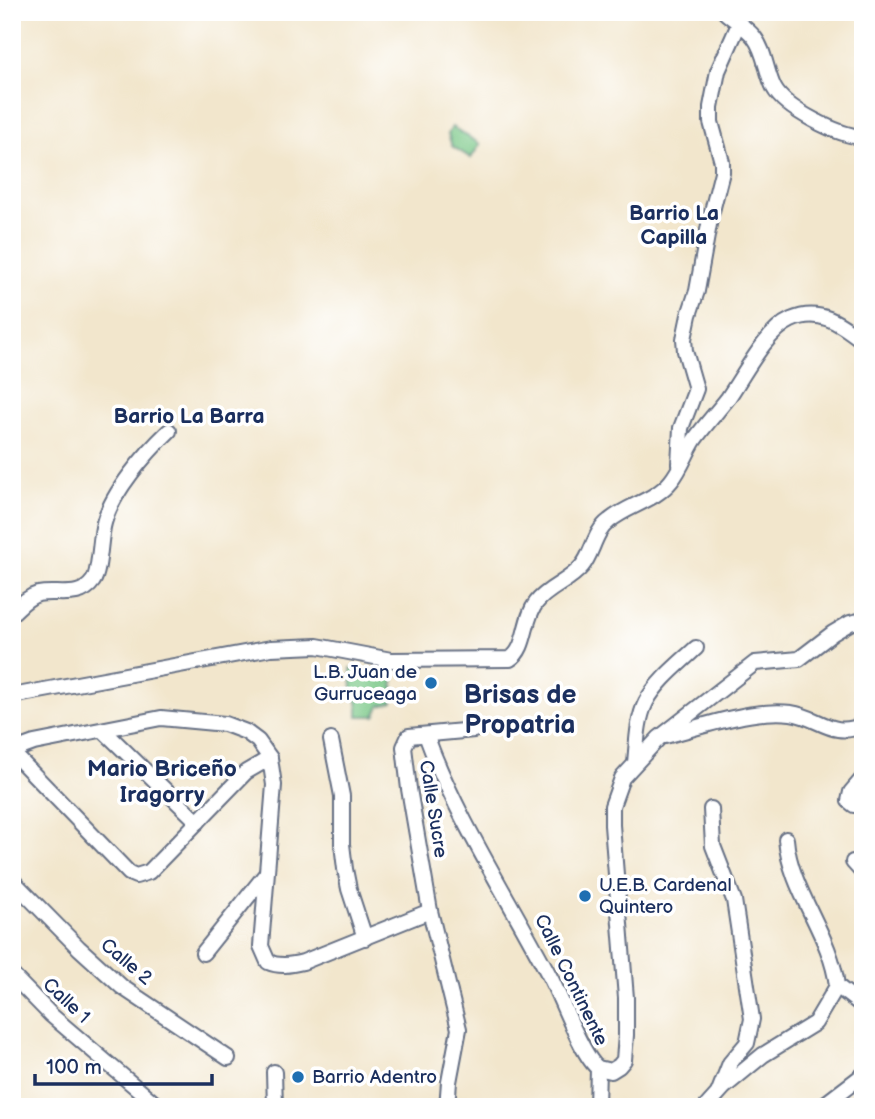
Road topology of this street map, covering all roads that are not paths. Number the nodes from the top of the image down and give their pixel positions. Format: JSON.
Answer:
{"nodes":[{"id":1,"x":725,"y":12,"type":"edge"},
{"id":2,"x":739,"y":24,"type":"junction"},
{"id":3,"x":863,"y":137,"type":"edge"},
{"id":4,"x":863,"y":341,"type":"edge"},
{"id":5,"x":169,"y":431,"type":"dead end"},
{"id":6,"x":679,"y":469,"type":"junction"},
{"id":7,"x":12,"y":613,"type":"edge"},
{"id":8,"x":863,"y":620,"type":"edge"},
{"id":9,"x":696,"y":648,"type":"dead end"},
{"id":10,"x":12,"y":696,"type":"edge"},
{"id":11,"x":863,"y":725,"type":"edge"},
{"id":12,"x":103,"y":730,"type":"junction"},
{"id":13,"x":474,"y":730,"type":"dead end"},
{"id":14,"x":426,"y":735,"type":"junction"},
{"id":15,"x":659,"y":738,"type":"junction"},
{"id":16,"x":331,"y":740,"type":"dead end"},
{"id":17,"x":12,"y":752,"type":"edge"},
{"id":18,"x":270,"y":758,"type":"junction"},
{"id":19,"x":635,"y":763,"type":"junction"},
{"id":20,"x":863,"y":778,"type":"edge"},
{"id":21,"x":863,"y":804,"type":"edge"},
{"id":22,"x":711,"y":809,"type":"dead end"},
{"id":23,"x":198,"y":822,"type":"junction"},
{"id":24,"x":786,"y":839,"type":"dead end"},
{"id":25,"x":266,"y":874,"type":"junction"},
{"id":26,"x":12,"y":880,"type":"edge"},
{"id":27,"x":430,"y":911,"type":"junction"},
{"id":28,"x":365,"y":938,"type":"junction"},
{"id":29,"x":204,"y":953,"type":"dead end"},
{"id":30,"x":12,"y":975,"type":"edge"},
{"id":31,"x":837,"y":986,"type":"junction"},
{"id":32,"x":863,"y":1006,"type":"edge"},
{"id":33,"x":228,"y":1058,"type":"dead end"},
{"id":34,"x":598,"y":1068,"type":"junction"},
{"id":35,"x":274,"y":1072,"type":"dead end"},
{"id":36,"x":863,"y":1075,"type":"edge"},
{"id":37,"x":719,"y":1091,"type":"junction"},
{"id":38,"x":159,"y":1107,"type":"edge"},
{"id":39,"x":275,"y":1107,"type":"edge"},
{"id":40,"x":447,"y":1107,"type":"edge"},
{"id":41,"x":597,"y":1107,"type":"edge"},
{"id":42,"x":706,"y":1107,"type":"edge"},
{"id":43,"x":821,"y":1107,"type":"edge"}],
"edges":[{"from":1,"to":2,"type":"street"},
{"from":2,"to":3,"type":"street"},
{"from":2,"to":6,"type":"street"},
{"from":4,"to":6,"type":"street"},
{"from":5,"to":7,"type":"street"},
{"from":6,"to":10,"type":"street"},
{"from":8,"to":15,"type":"street","name":"Calle Continente"},
{"from":9,"to":19,"type":"street"},
{"from":11,"to":15,"type":"street"},
{"from":12,"to":17,"type":"street"},
{"from":12,"to":18,"type":"street"},
{"from":12,"to":23,"type":"street"},
{"from":13,"to":14,"type":"street","name":"Calle Sucre"},
{"from":14,"to":27,"type":"street","name":"Calle Sucre"},
{"from":14,"to":34,"type":"street","name":"Calle Continente"},
{"from":15,"to":19,"type":"street","name":"Calle Continente"},
{"from":16,"to":28,"type":"street"},
{"from":17,"to":23,"type":"street"},
{"from":18,"to":23,"type":"street"},
{"from":18,"to":25,"type":"street"},
{"from":19,"to":34,"type":"street","name":"Calle Continente"},
{"from":20,"to":21,"type":"street"},
{"from":22,"to":37,"type":"street"},
{"from":24,"to":31,"type":"street"},
{"from":25,"to":28,"type":"street"},
{"from":25,"to":29,"type":"street"},
{"from":26,"to":33,"type":"street","name":"Calle 2"},
{"from":27,"to":28,"type":"street"},
{"from":27,"to":40,"type":"street"},
{"from":30,"to":38,"type":"street","name":"Calle 1"},
{"from":31,"to":32,"type":"street"},
{"from":31,"to":37,"type":"street"},
{"from":34,"to":41,"type":"street"},
{"from":35,"to":39,"type":"street"},
{"from":36,"to":43,"type":"street"},
{"from":37,"to":42,"type":"street"}]}
